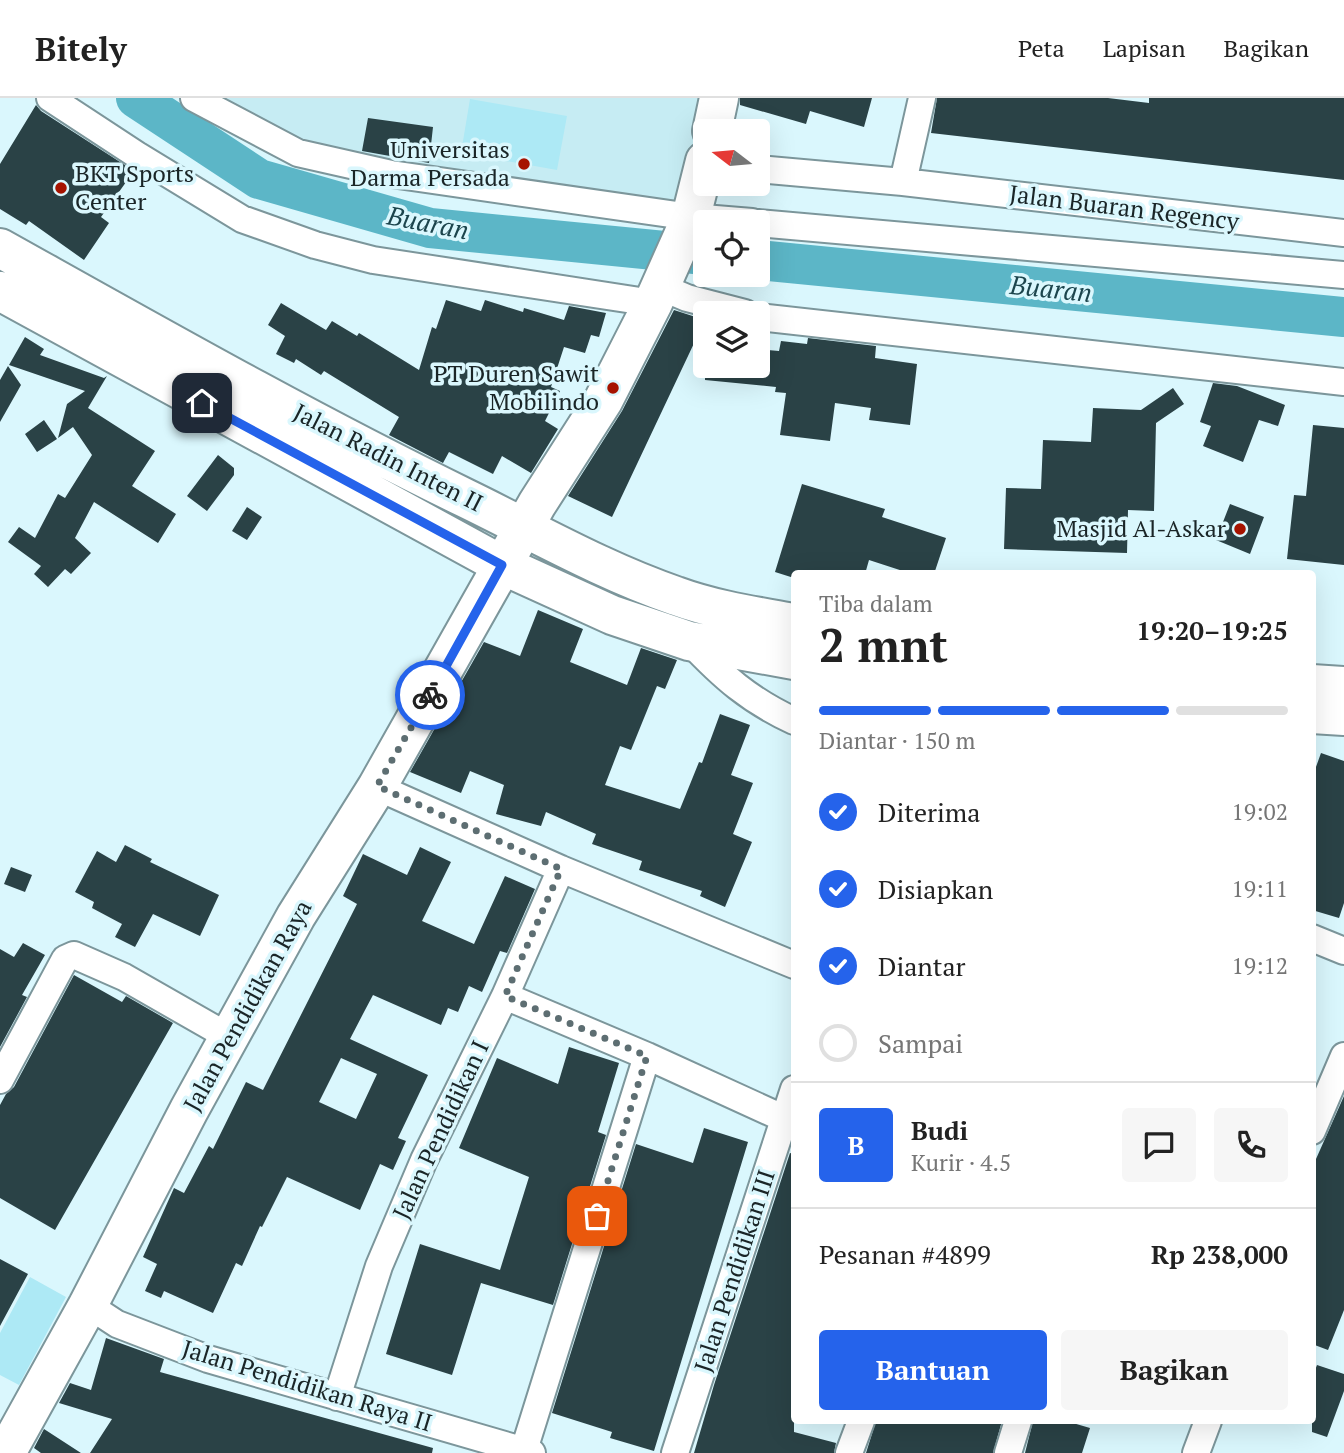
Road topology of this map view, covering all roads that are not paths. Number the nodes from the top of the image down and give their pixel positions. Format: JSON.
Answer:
{"nodes":[{"id":1,"x":50,"y":98,"type":"edge"},
{"id":2,"x":194,"y":98,"type":"edge"},
{"id":3,"x":719,"y":98,"type":"edge"},
{"id":4,"x":922,"y":98,"type":"edge"},
{"id":5,"x":715,"y":119,"type":"edge"},
{"id":6,"x":770,"y":170,"type":"edge"},
{"id":7,"x":903,"y":182,"type":"junction"},
{"id":8,"x":695,"y":196,"type":"edge"},
{"id":9,"x":770,"y":224,"type":"edge"},
{"id":10,"x":693,"y":227,"type":"edge"},
{"id":11,"x":686,"y":228,"type":"junction"},
{"id":12,"x":1344,"y":233,"type":"edge"},
{"id":13,"x":0,"y":248,"type":"edge"},
{"id":14,"x":1344,"y":275,"type":"edge"},
{"id":15,"x":659,"y":290,"type":"junction"},
{"id":16,"x":0,"y":291,"type":"edge"},
{"id":17,"x":699,"y":301,"type":"edge"},
{"id":18,"x":770,"y":318,"type":"edge"},
{"id":19,"x":1344,"y":382,"type":"edge"},
{"id":20,"x":523,"y":527,"type":"junction"},
{"id":21,"x":502,"y":565,"type":"junction"},
{"id":22,"x":791,"y":622,"type":"edge"},
{"id":23,"x":689,"y":641,"type":"junction"},
{"id":24,"x":791,"y":659,"type":"edge"},
{"id":25,"x":1316,"y":684,"type":"edge"},
{"id":26,"x":1344,"y":686,"type":"edge"},
{"id":27,"x":1316,"y":714,"type":"edge"},
{"id":28,"x":1344,"y":716,"type":"edge"},
{"id":29,"x":791,"y":719,"type":"edge"},
{"id":30,"x":377,"y":786,"type":"junction"},
{"id":31,"x":561,"y":869,"type":"junction"},
{"id":32,"x":1316,"y":940,"type":"edge"},
{"id":33,"x":1344,"y":951,"type":"edge"},
{"id":34,"x":791,"y":964,"type":"edge"},
{"id":35,"x":505,"y":996,"type":"junction"},
{"id":36,"x":229,"y":1037,"type":"junction"},
{"id":37,"x":647,"y":1056,"type":"junction"},
{"id":38,"x":1344,"y":1056,"type":"edge"},
{"id":39,"x":0,"y":1080,"type":"edge"},
{"id":40,"x":791,"y":1099,"type":"edge"},
{"id":41,"x":785,"y":1119,"type":"junction"},
{"id":42,"x":1316,"y":1121,"type":"edge"},
{"id":43,"x":88,"y":1305,"type":"junction"},
{"id":44,"x":337,"y":1397,"type":"junction"},
{"id":45,"x":859,"y":1424,"type":"edge"},
{"id":46,"x":1017,"y":1424,"type":"edge"},
{"id":47,"x":1207,"y":1424,"type":"edge"},
{"id":48,"x":13,"y":1451,"type":"edge"},
{"id":49,"x":528,"y":1452,"type":"edge"},
{"id":50,"x":676,"y":1453,"type":"edge"},
{"id":51,"x":849,"y":1453,"type":"edge"},
{"id":52,"x":1008,"y":1453,"type":"edge"},
{"id":53,"x":1196,"y":1453,"type":"edge"}],
"edges":[{"from":1,"to":15,"type":"street"},
{"from":2,"to":11,"type":"street"},
{"from":3,"to":5,"type":"main road"},
{"from":4,"to":7,"type":"street"},
{"from":6,"to":7,"type":"street","name":"Jalan Buaran Regency"},
{"from":7,"to":12,"type":"street","name":"Jalan Buaran Regency"},
{"from":8,"to":11,"type":"main road","name":"Jalan Pendidikan Raya"},
{"from":9,"to":14,"type":"street"},
{"from":10,"to":11,"type":"street"},
{"from":11,"to":15,"type":"main road","name":"Jalan Pendidikan Raya"},
{"from":13,"to":20,"type":"main road","name":"Jalan Radin Inten II"},
{"from":15,"to":17,"type":"street"},
{"from":15,"to":20,"type":"main road","name":"Jalan Pendidikan Raya"},
{"from":16,"to":21,"type":"main road","name":"Jalan Radin Inten II"},
{"from":18,"to":19,"type":"street"},
{"from":20,"to":21,"type":"main road","name":"Jalan Pendidikan Raya"},
{"from":20,"to":22,"type":"main road","name":"Jalan Radin Inten II"},
{"from":21,"to":23,"type":"main road","name":"Jalan Radin Inten II"},
{"from":21,"to":30,"type":"main road","name":"Jalan Pendidikan Raya"},
{"from":23,"to":24,"type":"main road","name":"Jalan Radin Inten II"},
{"from":23,"to":29,"type":"street"},
{"from":25,"to":26,"type":"main road"},
{"from":27,"to":28,"type":"main road"},
{"from":30,"to":31,"type":"street"},
{"from":30,"to":36,"type":"main road","name":"Jalan Pendidikan Raya"},
{"from":31,"to":34,"type":"street"},
{"from":31,"to":35,"type":"street","name":"Jalan Pendidikan I"},
{"from":32,"to":33,"type":"street"},
{"from":35,"to":37,"type":"street"},
{"from":35,"to":44,"type":"street","name":"Jalan Pendidikan I"},
{"from":36,"to":39,"type":"street"},
{"from":36,"to":43,"type":"main road","name":"Jalan Pendidikan Raya"},
{"from":37,"to":41,"type":"street"},
{"from":37,"to":49,"type":"street"},
{"from":38,"to":42,"type":"street"},
{"from":40,"to":41,"type":"street","name":"Jalan Pendidikan III"},
{"from":41,"to":50,"type":"street","name":"Jalan Pendidikan III"},
{"from":43,"to":44,"type":"street","name":"Jalan Pendidikan Raya II"},
{"from":43,"to":48,"type":"main road","name":"Jalan Pendidikan Raya"},
{"from":44,"to":49,"type":"street","name":"Jalan Pendidikan Raya II"},
{"from":45,"to":51,"type":"street"},
{"from":46,"to":52,"type":"street"},
{"from":47,"to":53,"type":"street"}]}
